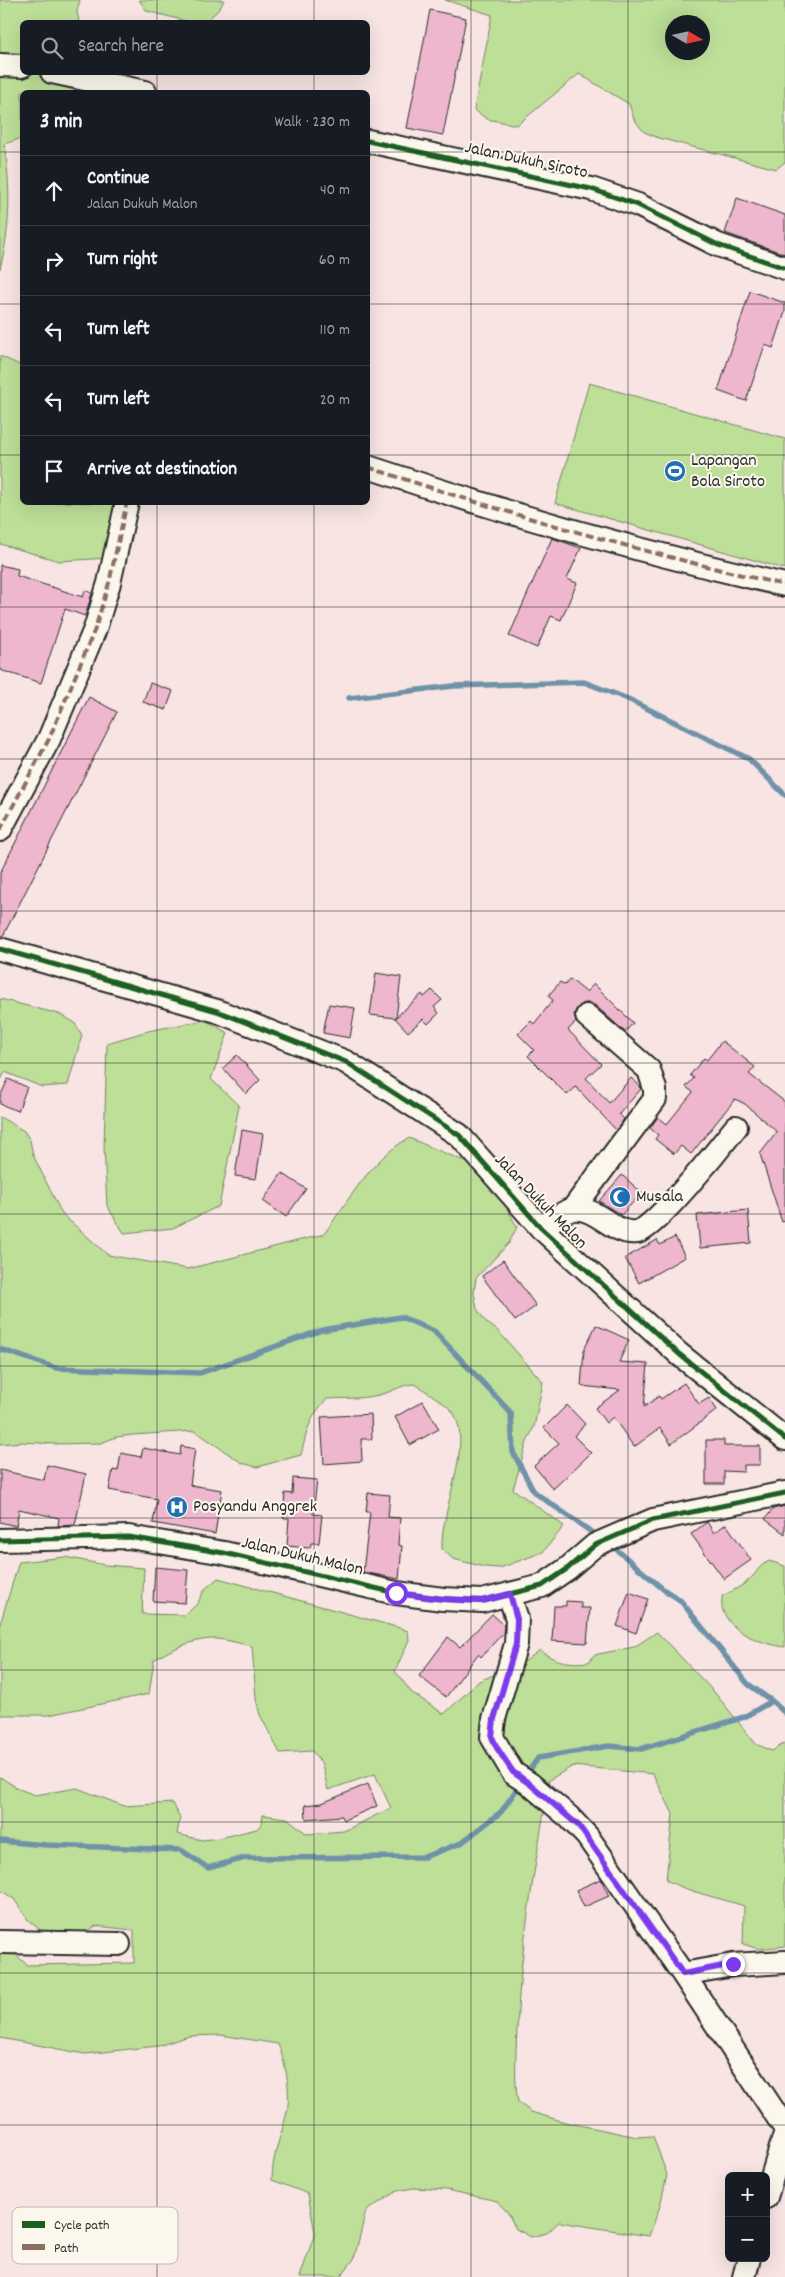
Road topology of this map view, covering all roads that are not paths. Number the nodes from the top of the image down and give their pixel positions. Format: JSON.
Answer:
{"nodes":[{"id":1,"x":0,"y":65,"type":"edge"},
{"id":2,"x":20,"y":66,"type":"edge"},
{"id":3,"x":66,"y":75,"type":"edge"},
{"id":4,"x":136,"y":90,"type":"edge"},
{"id":5,"x":370,"y":141,"type":"edge"},
{"id":6,"x":785,"y":268,"type":"edge"},
{"id":7,"x":370,"y":468,"type":"edge"},
{"id":8,"x":126,"y":505,"type":"edge"},
{"id":9,"x":785,"y":585,"type":"edge"},
{"id":10,"x":0,"y":830,"type":"edge"},
{"id":11,"x":0,"y":949,"type":"edge"},
{"id":12,"x":587,"y":1016,"type":"dead end"},
{"id":13,"x":736,"y":1127,"type":"dead end"},
{"id":14,"x":573,"y":1208,"type":"junction"},
{"id":15,"x":540,"y":1228,"type":"junction"},
{"id":16,"x":785,"y":1439,"type":"edge"},
{"id":17,"x":785,"y":1493,"type":"edge"},
{"id":18,"x":0,"y":1540,"type":"edge"},
{"id":19,"x":510,"y":1594,"type":"junction"},
{"id":20,"x":0,"y":1942,"type":"edge"},
{"id":21,"x":119,"y":1944,"type":"dead end"},
{"id":22,"x":785,"y":1962,"type":"edge"},
{"id":23,"x":683,"y":1974,"type":"junction"},
{"id":24,"x":785,"y":2128,"type":"edge"},
{"id":25,"x":785,"y":2134,"type":"edge"},
{"id":26,"x":770,"y":2185,"type":"edge"},
{"id":27,"x":748,"y":2262,"type":"edge"},
{"id":28,"x":744,"y":2277,"type":"edge"}],
"edges":[{"from":1,"to":2,"type":"street"},
{"from":3,"to":4,"type":"street"},
{"from":5,"to":6,"type":"street","name":"Jalan Dukuh Siroto"},
{"from":7,"to":9,"type":"street"},
{"from":8,"to":10,"type":"street"},
{"from":11,"to":15,"type":"street","name":"Jalan Dukuh Malon"},
{"from":12,"to":14,"type":"street"},
{"from":13,"to":14,"type":"street"},
{"from":14,"to":15,"type":"street"},
{"from":15,"to":16,"type":"street","name":"Jalan Dukuh Malon"},
{"from":17,"to":19,"type":"street","name":"Jalan Dukuh Malon"},
{"from":18,"to":19,"type":"street","name":"Jalan Dukuh Malon"},
{"from":19,"to":23,"type":"street"},
{"from":20,"to":21,"type":"street"},
{"from":22,"to":23,"type":"street"},
{"from":23,"to":24,"type":"street"},
{"from":25,"to":26,"type":"street"},
{"from":27,"to":28,"type":"street"}]}
